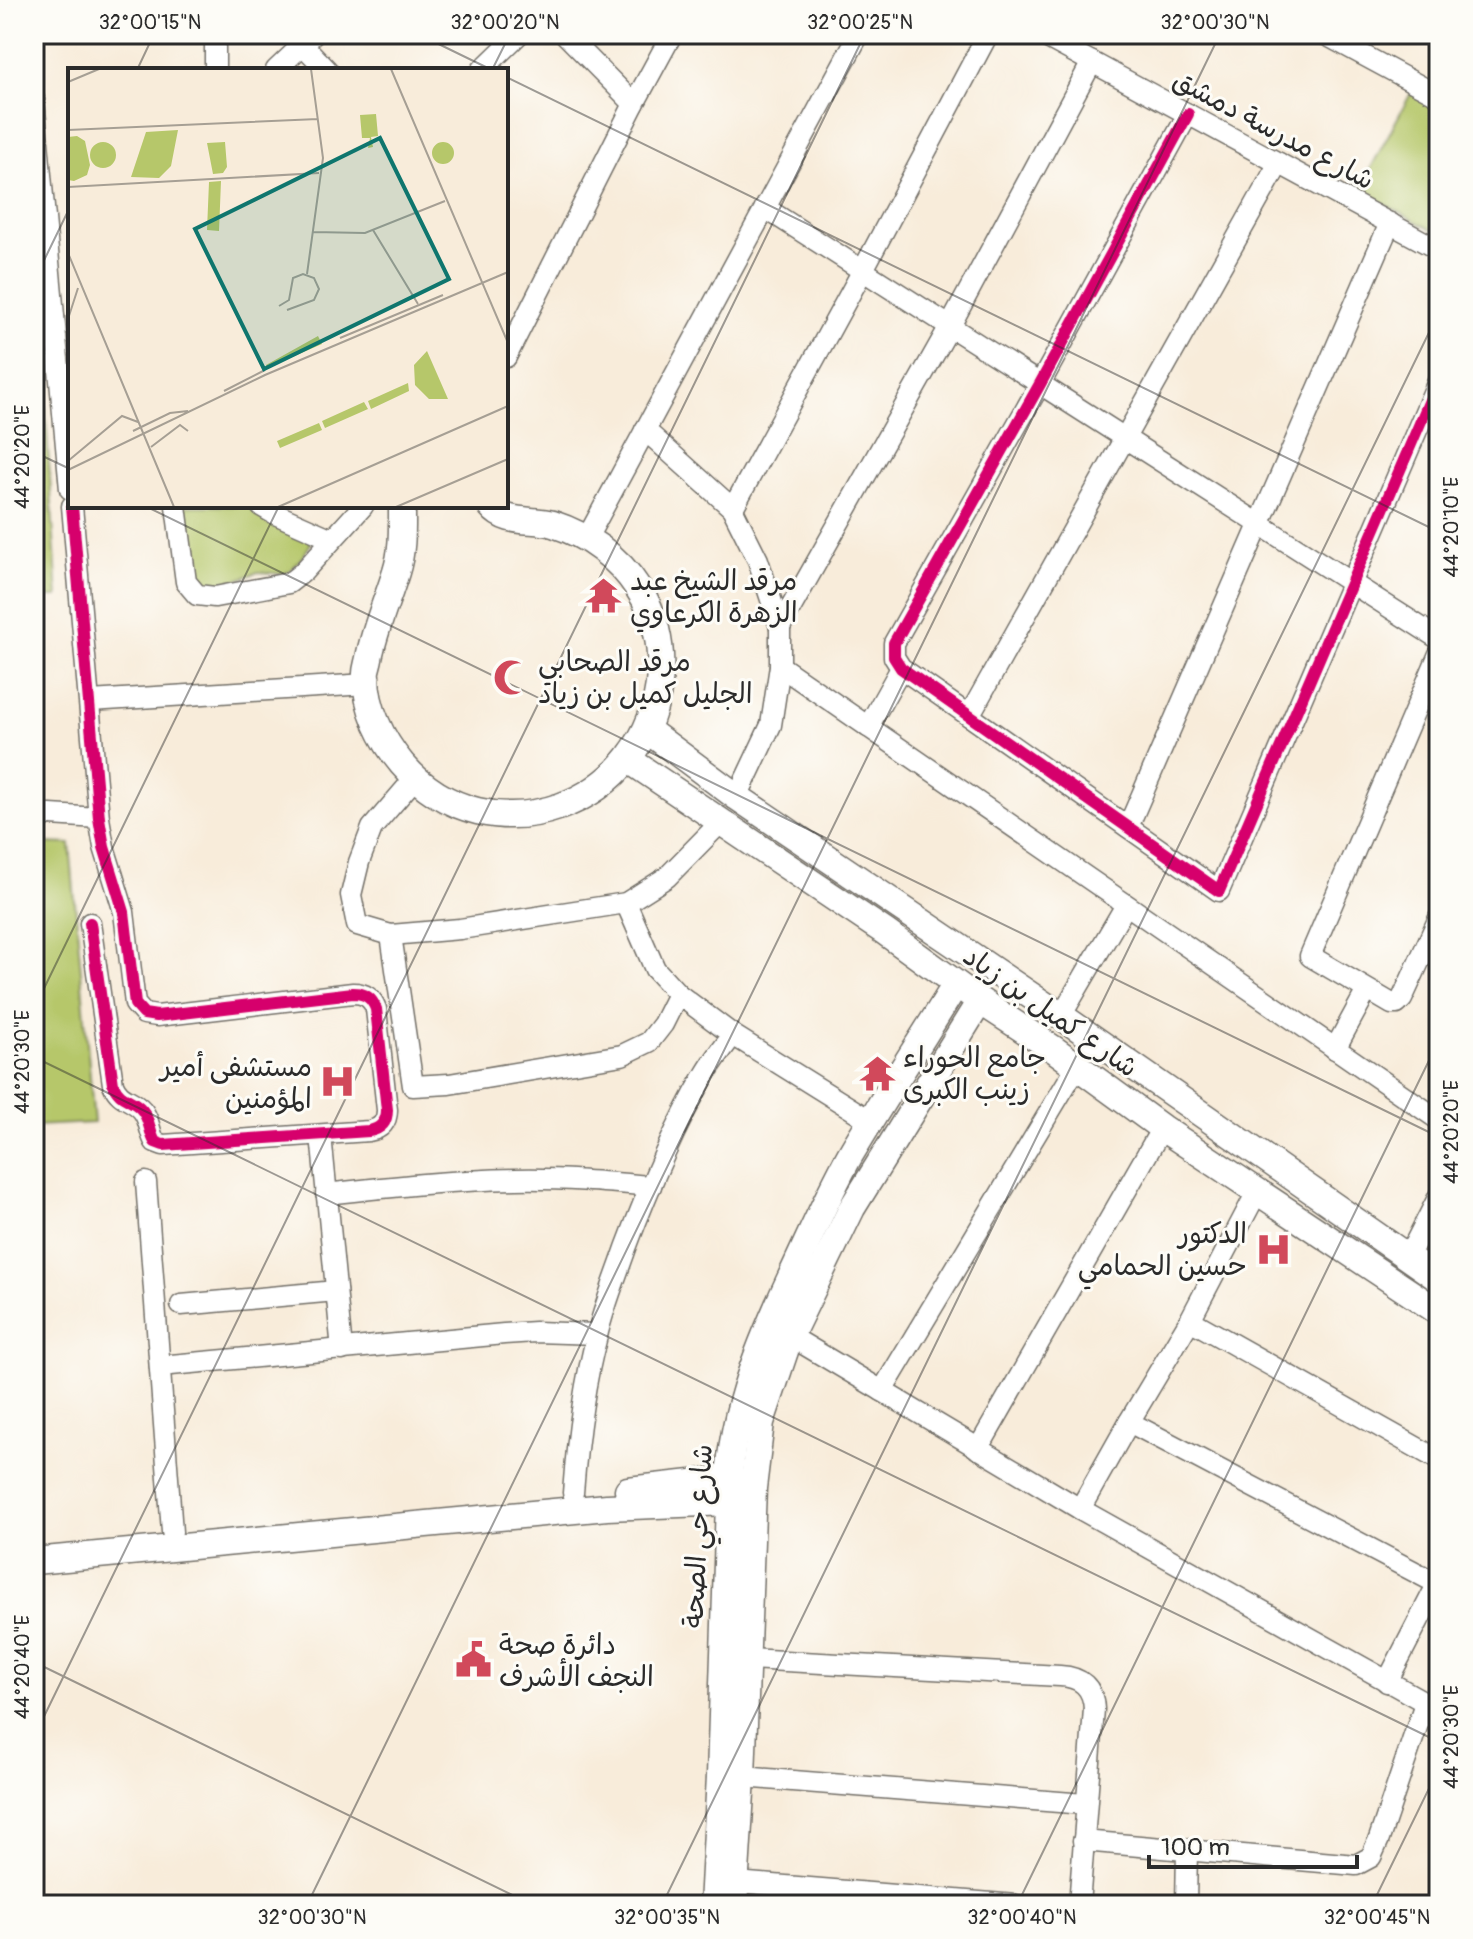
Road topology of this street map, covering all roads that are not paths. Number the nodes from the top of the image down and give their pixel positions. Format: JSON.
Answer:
{"nodes":[{"id":1,"x":215,"y":34,"type":"edge"},
{"id":2,"x":519,"y":34,"type":"edge"},
{"id":3,"x":565,"y":34,"type":"edge"},
{"id":4,"x":672,"y":34,"type":"edge"},
{"id":5,"x":859,"y":34,"type":"edge"},
{"id":6,"x":988,"y":34,"type":"edge"},
{"id":7,"x":1040,"y":34,"type":"edge"},
{"id":8,"x":1324,"y":34,"type":"edge"},
{"id":9,"x":308,"y":39,"type":"edge"},
{"id":10,"x":1358,"y":42,"type":"edge"},
{"id":11,"x":1092,"y":62,"type":"junction"},
{"id":12,"x":215,"y":68,"type":"edge"},
{"id":13,"x":278,"y":68,"type":"edge"},
{"id":14,"x":326,"y":68,"type":"edge"},
{"id":15,"x":484,"y":68,"type":"edge"},
{"id":16,"x":1439,"y":96,"type":"edge"},
{"id":17,"x":34,"y":99,"type":"edge"},
{"id":18,"x":634,"y":104,"type":"junction"},
{"id":19,"x":1188,"y":114,"type":"junction"},
{"id":20,"x":1279,"y":163,"type":"junction"},
{"id":21,"x":765,"y":208,"type":"junction"},
{"id":22,"x":1390,"y":223,"type":"junction"},
{"id":23,"x":1439,"y":250,"type":"edge"},
{"id":24,"x":863,"y":270,"type":"junction"},
{"id":25,"x":950,"y":326,"type":"junction"},
{"id":26,"x":508,"y":353,"type":"edge"},
{"id":27,"x":1439,"y":379,"type":"edge"},
{"id":28,"x":1040,"y":384,"type":"junction"},
{"id":29,"x":645,"y":430,"type":"junction"},
{"id":30,"x":1125,"y":438,"type":"junction"},
{"id":31,"x":68,"y":467,"type":"edge"},
{"id":32,"x":72,"y":508,"type":"edge"},
{"id":33,"x":176,"y":508,"type":"edge"},
{"id":34,"x":264,"y":508,"type":"edge"},
{"id":35,"x":361,"y":508,"type":"edge"},
{"id":36,"x":402,"y":508,"type":"edge"},
{"id":37,"x":493,"y":508,"type":"edge"},
{"id":38,"x":733,"y":508,"type":"junction"},
{"id":39,"x":1260,"y":524,"type":"junction"},
{"id":40,"x":587,"y":538,"type":"junction"},
{"id":41,"x":332,"y":539,"type":"junction"},
{"id":42,"x":1352,"y":583,"type":"junction"},
{"id":43,"x":780,"y":627,"type":"junction"},
{"id":44,"x":1439,"y":639,"type":"edge"},
{"id":45,"x":1439,"y":654,"type":"edge"},
{"id":46,"x":780,"y":666,"type":"junction"},
{"id":47,"x":901,"y":668,"type":"junction"},
{"id":48,"x":367,"y":684,"type":"junction"},
{"id":49,"x":90,"y":701,"type":"junction"},
{"id":50,"x":969,"y":716,"type":"junction"},
{"id":51,"x":868,"y":727,"type":"junction"},
{"id":52,"x":647,"y":730,"type":"junction"},
{"id":53,"x":629,"y":760,"type":"junction"},
{"id":54,"x":415,"y":778,"type":"junction"},
{"id":55,"x":737,"y":797,"type":"junction"},
{"id":56,"x":34,"y":814,"type":"edge"},
{"id":57,"x":99,"y":818,"type":"junction"},
{"id":58,"x":720,"y":823,"type":"junction"},
{"id":59,"x":1128,"y":827,"type":"junction"},
{"id":60,"x":862,"y":881,"type":"junction"},
{"id":61,"x":626,"y":903,"type":"junction"},
{"id":62,"x":842,"y":904,"type":"junction"},
{"id":63,"x":1126,"y":905,"type":"junction"},
{"id":64,"x":904,"y":910,"type":"junction"},
{"id":65,"x":1439,"y":918,"type":"edge"},
{"id":66,"x":90,"y":923,"type":"dead end"},
{"id":67,"x":885,"y":932,"type":"junction"},
{"id":68,"x":391,"y":935,"type":"junction"},
{"id":69,"x":956,"y":984,"type":"junction"},
{"id":70,"x":1367,"y":990,"type":"junction"},
{"id":71,"x":678,"y":994,"type":"junction"},
{"id":72,"x":980,"y":1001,"type":"junction"},
{"id":73,"x":1061,"y":1016,"type":"junction"},
{"id":74,"x":733,"y":1035,"type":"junction"},
{"id":75,"x":1335,"y":1049,"type":"junction"},
{"id":76,"x":1077,"y":1066,"type":"junction"},
{"id":77,"x":1439,"y":1120,"type":"edge"},
{"id":78,"x":871,"y":1121,"type":"junction"},
{"id":79,"x":1162,"y":1128,"type":"junction"},
{"id":80,"x":321,"y":1135,"type":"junction"},
{"id":81,"x":850,"y":1155,"type":"junction"},
{"id":82,"x":873,"y":1171,"type":"junction"},
{"id":83,"x":146,"y":1182,"type":"dead end"},
{"id":84,"x":651,"y":1186,"type":"junction"},
{"id":85,"x":832,"y":1189,"type":"junction"},
{"id":86,"x":1257,"y":1192,"type":"junction"},
{"id":87,"x":326,"y":1194,"type":"junction"},
{"id":88,"x":1439,"y":1196,"type":"edge"},
{"id":89,"x":852,"y":1208,"type":"junction"},
{"id":90,"x":1408,"y":1257,"type":"junction"},
{"id":91,"x":1438,"y":1275,"type":"edge"},
{"id":92,"x":336,"y":1291,"type":"junction"},
{"id":93,"x":181,"y":1305,"type":"dead end"},
{"id":94,"x":1439,"y":1312,"type":"edge"},
{"id":95,"x":1190,"y":1320,"type":"junction"},
{"id":96,"x":597,"y":1334,"type":"junction"},
{"id":97,"x":790,"y":1336,"type":"junction"},
{"id":98,"x":342,"y":1350,"type":"junction"},
{"id":99,"x":160,"y":1366,"type":"junction"},
{"id":100,"x":882,"y":1391,"type":"junction"},
{"id":101,"x":1129,"y":1422,"type":"junction"},
{"id":102,"x":978,"y":1449,"type":"junction"},
{"id":103,"x":1439,"y":1460,"type":"edge"},
{"id":104,"x":729,"y":1491,"type":"junction"},
{"id":105,"x":573,"y":1493,"type":"junction"},
{"id":106,"x":617,"y":1499,"type":"junction"},
{"id":107,"x":1080,"y":1509,"type":"junction"},
{"id":108,"x":172,"y":1532,"type":"junction"},
{"id":109,"x":34,"y":1545,"type":"edge"},
{"id":110,"x":34,"y":1561,"type":"edge"},
{"id":111,"x":1438,"y":1582,"type":"edge"},
{"id":112,"x":747,"y":1659,"type":"junction"},
{"id":113,"x":1387,"y":1682,"type":"junction"},
{"id":114,"x":1432,"y":1707,"type":"edge"},
{"id":115,"x":742,"y":1777,"type":"junction"},
{"id":116,"x":1085,"y":1804,"type":"junction"},
{"id":117,"x":729,"y":1819,"type":"junction"},
{"id":118,"x":1083,"y":1841,"type":"junction"},
{"id":119,"x":727,"y":1848,"type":"junction"},
{"id":120,"x":1187,"y":1849,"type":"junction"},
{"id":121,"x":735,"y":1893,"type":"edge"},
{"id":122,"x":713,"y":1905,"type":"edge"},
{"id":123,"x":1016,"y":1905,"type":"edge"},
{"id":124,"x":1079,"y":1905,"type":"edge"},
{"id":125,"x":1186,"y":1905,"type":"edge"}],
"edges":[{"from":1,"to":12,"type":"street"},
{"from":2,"to":15,"type":"street"},
{"from":3,"to":18,"type":"street"},
{"from":4,"to":18,"type":"street"},
{"from":5,"to":21,"type":"street"},
{"from":6,"to":24,"type":"street"},
{"from":7,"to":11,"type":"street","name":"شارع مدرسة دمشق"},
{"from":8,"to":10,"type":"street"},
{"from":9,"to":13,"type":"street"},
{"from":9,"to":14,"type":"street"},
{"from":10,"to":16,"type":"street"},
{"from":11,"to":19,"type":"street","name":"شارع مدرسة دمشق"},
{"from":11,"to":25,"type":"street"},
{"from":17,"to":31,"type":"street"},
{"from":18,"to":26,"type":"street"},
{"from":19,"to":20,"type":"street","name":"شارع مدرسة دمشق"},
{"from":19,"to":28,"type":"street"},
{"from":20,"to":22,"type":"street","name":"شارع مدرسة دمشق"},
{"from":20,"to":30,"type":"street"},
{"from":21,"to":24,"type":"street"},
{"from":21,"to":29,"type":"street"},
{"from":22,"to":23,"type":"street","name":"شارع مدرسة دمشق"},
{"from":22,"to":39,"type":"street"},
{"from":24,"to":25,"type":"street"},
{"from":24,"to":38,"type":"street"},
{"from":25,"to":28,"type":"street"},
{"from":25,"to":43,"type":"street"},
{"from":27,"to":42,"type":"street"},
{"from":28,"to":30,"type":"street"},
{"from":28,"to":47,"type":"street"},
{"from":29,"to":38,"type":"street"},
{"from":29,"to":40,"type":"street"},
{"from":30,"to":39,"type":"street"},
{"from":30,"to":50,"type":"street"},
{"from":32,"to":49,"type":"street"},
{"from":33,"to":41,"type":"street"},
{"from":34,"to":41,"type":"street"},
{"from":35,"to":41,"type":"street"},
{"from":36,"to":48,"type":"main road"},
{"from":37,"to":40,"type":"main road"},
{"from":38,"to":43,"type":"street"},
{"from":39,"to":42,"type":"street"},
{"from":39,"to":59,"type":"street"},
{"from":40,"to":52,"type":"main road"},
{"from":42,"to":44,"type":"street"},
{"from":42,"to":59,"type":"street"},
{"from":43,"to":46,"type":"street"},
{"from":45,"to":70,"type":"street"},
{"from":46,"to":51,"type":"street"},
{"from":46,"to":55,"type":"street"},
{"from":47,"to":50,"type":"street"},
{"from":47,"to":51,"type":"street"},
{"from":48,"to":49,"type":"street"},
{"from":48,"to":54,"type":"main road"},
{"from":49,"to":57,"type":"street"},
{"from":50,"to":59,"type":"street"},
{"from":51,"to":63,"type":"street"},
{"from":52,"to":53,"type":"main road"},
{"from":52,"to":55,"type":"main road","name":"شارع كميل بن زياد"},
{"from":53,"to":54,"type":"main road"},
{"from":53,"to":58,"type":"main road","name":"شارع كميل بن زياد"},
{"from":54,"to":68,"type":"street"},
{"from":55,"to":60,"type":"main road","name":"شارع كميل بن زياد"},
{"from":56,"to":57,"type":"street"},
{"from":57,"to":80,"type":"street"},
{"from":58,"to":61,"type":"street"},
{"from":58,"to":62,"type":"main road","name":"شارع كميل بن زياد"},
{"from":60,"to":62,"type":"main road"},
{"from":60,"to":64,"type":"main road","name":"شارع كميل بن زياد"},
{"from":61,"to":68,"type":"street"},
{"from":61,"to":71,"type":"street"},
{"from":62,"to":67,"type":"main road","name":"شارع كميل بن زياد"},
{"from":63,"to":73,"type":"street"},
{"from":63,"to":75,"type":"street"},
{"from":64,"to":67,"type":"main road"},
{"from":64,"to":73,"type":"main road","name":"شارع كميل بن زياد"},
{"from":65,"to":70,"type":"street"},
{"from":66,"to":80,"type":"street"},
{"from":67,"to":69,"type":"main road","name":"شارع كميل بن زياد"},
{"from":68,"to":71,"type":"street"},
{"from":69,"to":72,"type":"main road","name":"شارع كميل بن زياد"},
{"from":69,"to":78,"type":"main road","name":"شارع حي الصحة"},
{"from":70,"to":75,"type":"street"},
{"from":71,"to":74,"type":"street"},
{"from":72,"to":76,"type":"main road","name":"شارع كميل بن زياد"},
{"from":72,"to":82,"type":"main road","name":"شارع حي الصحة"},
{"from":73,"to":90,"type":"main road","name":"شارع كميل بن زياد"},
{"from":74,"to":78,"type":"street"},
{"from":74,"to":84,"type":"street"},
{"from":75,"to":77,"type":"street"},
{"from":76,"to":79,"type":"main road","name":"شارع كميل بن زياد"},
{"from":76,"to":100,"type":"street"},
{"from":78,"to":81,"type":"main road","name":"شارع حي الصحة"},
{"from":79,"to":86,"type":"main road","name":"شارع كميل بن زياد"},
{"from":79,"to":102,"type":"street"},
{"from":80,"to":87,"type":"street"},
{"from":81,"to":82,"type":"main road"},
{"from":81,"to":85,"type":"main road","name":"شارع حي الصحة"},
{"from":82,"to":89,"type":"main road","name":"شارع حي الصحة"},
{"from":83,"to":99,"type":"street"},
{"from":84,"to":87,"type":"street"},
{"from":84,"to":96,"type":"street"},
{"from":85,"to":89,"type":"main road"},
{"from":85,"to":104,"type":"main road","name":"شارع حي الصحة"},
{"from":86,"to":94,"type":"main road","name":"شارع كميل بن زياد"},
{"from":86,"to":95,"type":"street"},
{"from":87,"to":92,"type":"street"},
{"from":88,"to":90,"type":"street"},
{"from":89,"to":97,"type":"main road","name":"شارع حي الصحة"},
{"from":90,"to":91,"type":"main road","name":"شارع كميل بن زياد"},
{"from":92,"to":93,"type":"street"},
{"from":92,"to":98,"type":"street"},
{"from":95,"to":101,"type":"street"},
{"from":95,"to":103,"type":"street"},
{"from":96,"to":98,"type":"street"},
{"from":96,"to":105,"type":"street"},
{"from":97,"to":100,"type":"street"},
{"from":97,"to":112,"type":"main road","name":"شارع حي الصحة"},
{"from":98,"to":99,"type":"street"},
{"from":99,"to":108,"type":"street"},
{"from":100,"to":102,"type":"street"},
{"from":101,"to":107,"type":"street"},
{"from":101,"to":111,"type":"street"},
{"from":102,"to":107,"type":"street"},
{"from":104,"to":106,"type":"main road"},
{"from":104,"to":117,"type":"main road","name":"شارع حي الصحة"},
{"from":105,"to":106,"type":"main road"},
{"from":105,"to":108,"type":"main road"},
{"from":106,"to":110,"type":"main road"},
{"from":107,"to":113,"type":"street"},
{"from":108,"to":109,"type":"main road"},
{"from":111,"to":113,"type":"street"},
{"from":112,"to":115,"type":"main road","name":"شارع حي الصحة"},
{"from":112,"to":116,"type":"street"},
{"from":113,"to":114,"type":"street"},
{"from":114,"to":120,"type":"street"},
{"from":115,"to":116,"type":"street"},
{"from":115,"to":117,"type":"main road","name":"شارع حي الصحة"},
{"from":116,"to":118,"type":"street"},
{"from":117,"to":119,"type":"main road","name":"شارع حي الصحة"},
{"from":118,"to":120,"type":"street"},
{"from":118,"to":124,"type":"street"},
{"from":119,"to":121,"type":"main road","name":"شارع حي الصحة"},
{"from":119,"to":122,"type":"main road","name":"شارع حي الصحة"},
{"from":120,"to":125,"type":"street"},
{"from":121,"to":123,"type":"street"}]}
